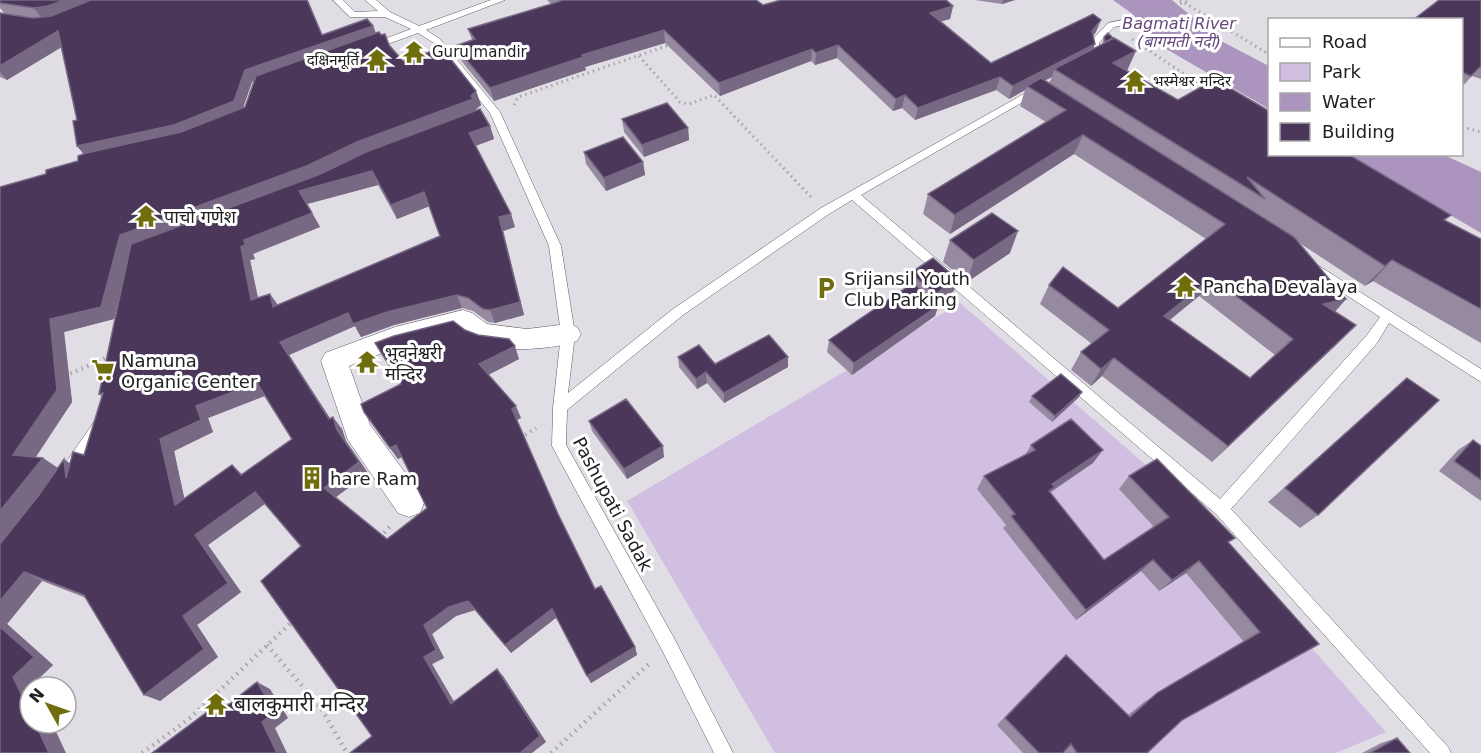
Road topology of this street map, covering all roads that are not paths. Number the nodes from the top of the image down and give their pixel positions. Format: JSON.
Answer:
{"nodes":[{"id":1,"x":338,"y":0,"type":"edge"},
{"id":2,"x":370,"y":0,"type":"edge"},
{"id":3,"x":500,"y":0,"type":"edge"},
{"id":4,"x":387,"y":14,"type":"junction"},
{"id":5,"x":1127,"y":22,"type":"road end"},
{"id":6,"x":420,"y":30,"type":"junction"},
{"id":7,"x":357,"y":52,"type":"edge"},
{"id":8,"x":1076,"y":70,"type":"edge"},
{"id":9,"x":1041,"y":92,"type":"edge"},
{"id":10,"x":852,"y":194,"type":"junction"},
{"id":11,"x":1297,"y":257,"type":"edge"},
{"id":12,"x":1388,"y":315,"type":"junction"},
{"id":13,"x":568,"y":334,"type":"junction"},
{"id":14,"x":1481,"y":376,"type":"edge"},
{"id":15,"x":560,"y":408,"type":"junction"},
{"id":16,"x":102,"y":413,"type":"edge"},
{"id":17,"x":62,"y":481,"type":"edge"},
{"id":18,"x":409,"y":503,"type":"road end"},
{"id":19,"x":1221,"y":509,"type":"junction"},
{"id":20,"x":724,"y":753,"type":"edge"},
{"id":21,"x":1442,"y":753,"type":"edge"}],
"edges":[{"from":1,"to":4,"type":"lane"},
{"from":2,"to":4,"type":"lane","name":"Pashupati Sadak"},
{"from":3,"to":6,"type":"lane"},
{"from":4,"to":6,"type":"lane","name":"Pashupati Sadak"},
{"from":5,"to":8,"type":"lane"},
{"from":6,"to":7,"type":"lane"},
{"from":6,"to":13,"type":"lane","name":"Pashupati Sadak"},
{"from":9,"to":10,"type":"lane"},
{"from":10,"to":15,"type":"lane"},
{"from":10,"to":19,"type":"lane"},
{"from":11,"to":12,"type":"lane"},
{"from":12,"to":14,"type":"lane"},
{"from":12,"to":19,"type":"lane"},
{"from":13,"to":15,"type":"lane","name":"Pashupati Sadak"},
{"from":13,"to":18,"type":"street"},
{"from":15,"to":20,"type":"lane","name":"Pashupati Sadak"},
{"from":16,"to":17,"type":"lane"},
{"from":19,"to":21,"type":"lane"}]}
